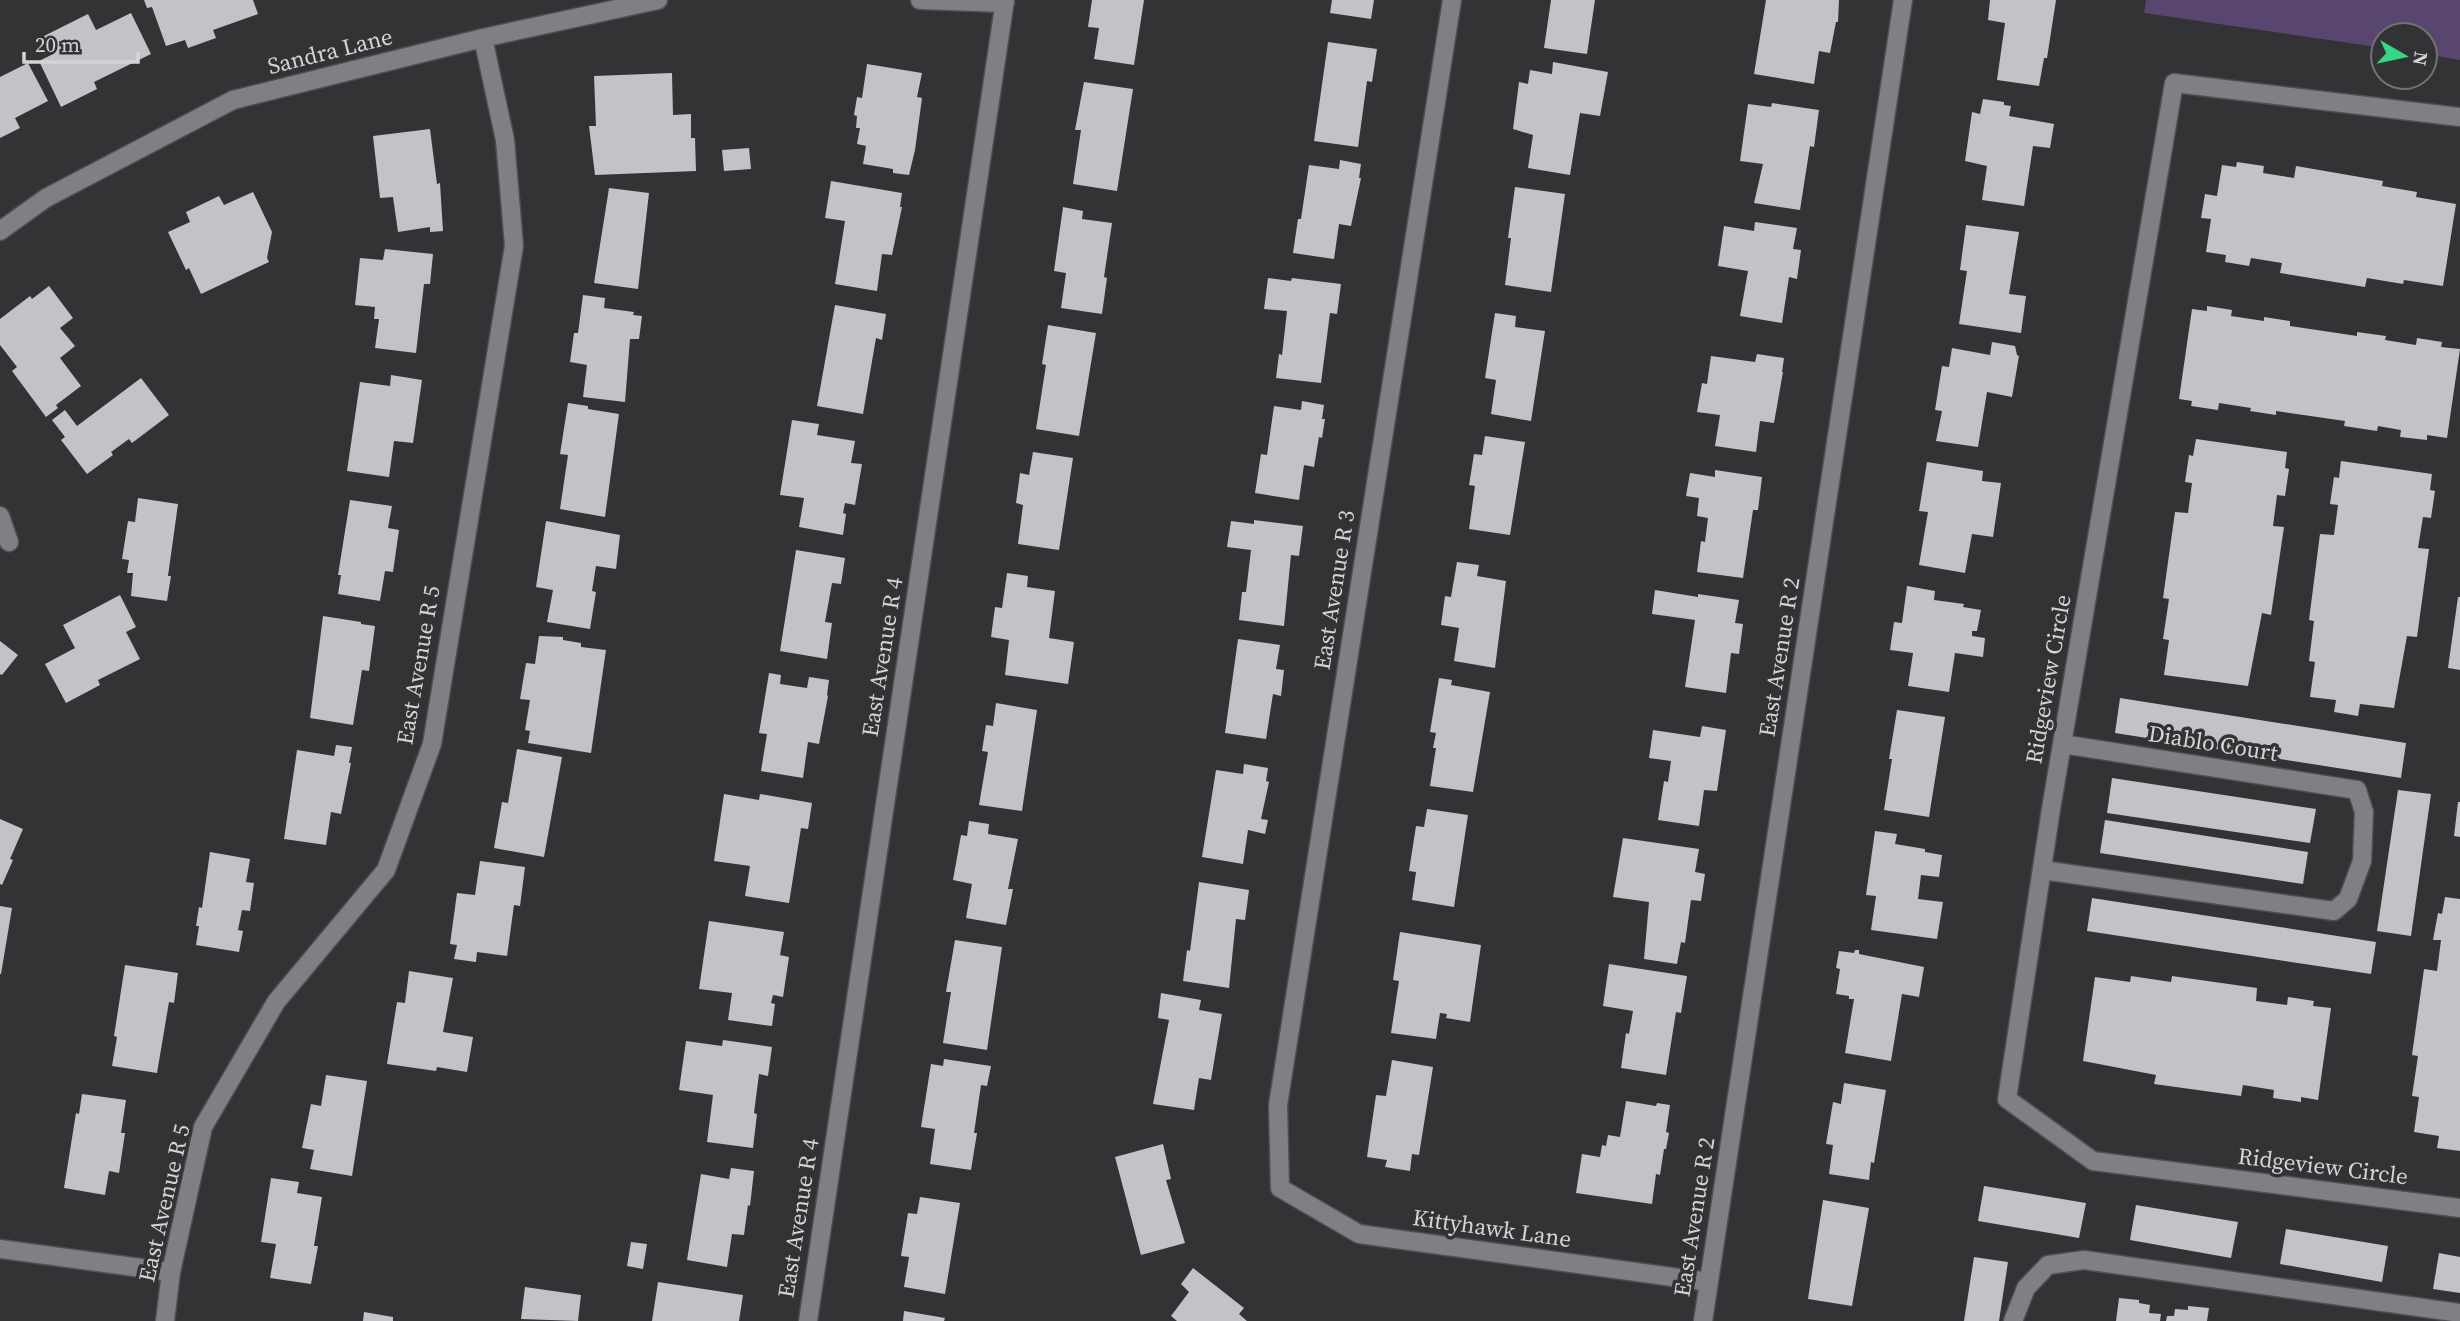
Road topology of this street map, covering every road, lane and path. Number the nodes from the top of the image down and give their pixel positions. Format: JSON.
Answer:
{"nodes":[{"id":1,"x":659,"y":0,"type":"edge"},
{"id":2,"x":920,"y":0,"type":"edge"},
{"id":3,"x":1452,"y":0,"type":"edge"},
{"id":4,"x":1903,"y":0,"type":"edge"},
{"id":5,"x":1005,"y":2,"type":"edge"},
{"id":6,"x":483,"y":38,"type":"junction"},
{"id":7,"x":2460,"y":117,"type":"edge"},
{"id":8,"x":0,"y":231,"type":"edge"},
{"id":9,"x":0,"y":516,"type":"edge"},
{"id":10,"x":9,"y":542,"type":"dead end"},
{"id":11,"x":2062,"y":744,"type":"junction"},
{"id":12,"x":2042,"y":870,"type":"junction"},
{"id":13,"x":1280,"y":1188,"type":"joint"},
{"id":14,"x":2460,"y":1208,"type":"edge"},
{"id":15,"x":0,"y":1248,"type":"edge"},
{"id":16,"x":171,"y":1272,"type":"junction"},
{"id":17,"x":1709,"y":1282,"type":"junction"},
{"id":18,"x":2460,"y":1313,"type":"edge"},
{"id":19,"x":165,"y":1321,"type":"edge"},
{"id":20,"x":808,"y":1321,"type":"edge"},
{"id":21,"x":1703,"y":1321,"type":"edge"},
{"id":22,"x":2013,"y":1321,"type":"edge"}],
"edges":[{"from":1,"to":6,"type":"street","name":"Sandra Lane"},
{"from":2,"to":5,"type":"street"},
{"from":3,"to":13,"type":"street","name":"East Avenue R 3"},
{"from":4,"to":17,"type":"street","name":"East Avenue R 2"},
{"from":5,"to":20,"type":"street","name":"East Avenue R 4"},
{"from":6,"to":8,"type":"street","name":"Sandra Lane"},
{"from":6,"to":16,"type":"street","name":"East Avenue R 5"},
{"from":7,"to":11,"type":"street","name":"Ridgeview Circle"},
{"from":9,"to":10,"type":"street"},
{"from":11,"to":12,"type":"street","name":"Ridgeview Circle"},
{"from":11,"to":12,"type":"street","name":"Diablo Court"},
{"from":12,"to":14,"type":"street","name":"Ridgeview Circle"},
{"from":13,"to":17,"type":"street","name":"Kittyhawk Lane"},
{"from":15,"to":16,"type":"street"},
{"from":16,"to":19,"type":"street","name":"East Avenue R 5"},
{"from":17,"to":21,"type":"street","name":"East Avenue R 2"},
{"from":18,"to":22,"type":"street"}]}
